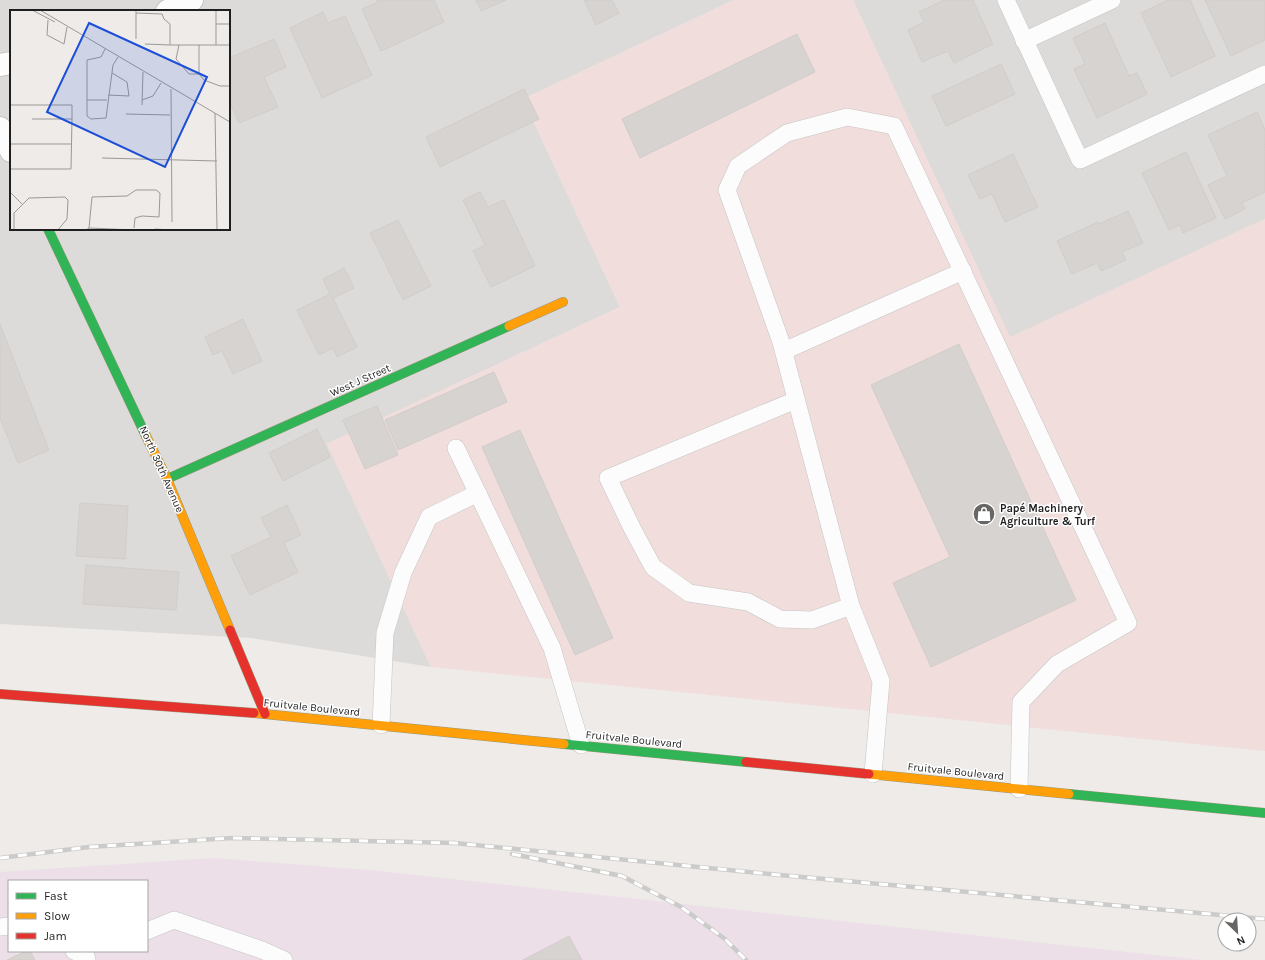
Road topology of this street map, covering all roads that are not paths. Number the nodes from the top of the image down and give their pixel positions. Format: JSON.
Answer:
{"nodes":[{"id":1,"x":192,"y":0,"type":"edge"},
{"id":2,"x":1006,"y":0,"type":"edge"},
{"id":3,"x":1112,"y":0,"type":"edge"},
{"id":4,"x":169,"y":10,"type":"edge"},
{"id":5,"x":1024,"y":42,"type":"junction"},
{"id":6,"x":10,"y":63,"type":"edge"},
{"id":7,"x":0,"y":65,"type":"edge"},
{"id":8,"x":1265,"y":74,"type":"edge"},
{"id":9,"x":0,"y":128,"type":"edge"},
{"id":10,"x":10,"y":149,"type":"edge"},
{"id":11,"x":48,"y":230,"type":"edge"},
{"id":12,"x":963,"y":271,"type":"junction"},
{"id":13,"x":563,"y":302,"type":"dead end"},
{"id":14,"x":784,"y":351,"type":"junction"},
{"id":15,"x":796,"y":400,"type":"junction"},
{"id":16,"x":456,"y":448,"type":"dead end"},
{"id":17,"x":168,"y":479,"type":"junction"},
{"id":18,"x":478,"y":493,"type":"junction"},
{"id":19,"x":851,"y":606,"type":"junction"},
{"id":20,"x":0,"y":694,"type":"edge"},
{"id":21,"x":265,"y":714,"type":"junction"},
{"id":22,"x":381,"y":725,"type":"junction"},
{"id":23,"x":581,"y":745,"type":"junction"},
{"id":24,"x":873,"y":774,"type":"junction"},
{"id":25,"x":1019,"y":789,"type":"junction"},
{"id":26,"x":1265,"y":813,"type":"edge"},
{"id":27,"x":148,"y":931,"type":"edge"},
{"id":28,"x":284,"y":960,"type":"edge"}],
"edges":[{"from":1,"to":4,"type":"street"},
{"from":2,"to":5,"type":"lane"},
{"from":3,"to":5,"type":"lane"},
{"from":5,"to":8,"type":"lane"},
{"from":6,"to":7,"type":"street"},
{"from":9,"to":10,"type":"street"},
{"from":11,"to":17,"type":"main road","name":"North 30th Avenue"},
{"from":12,"to":14,"type":"lane"},
{"from":12,"to":14,"type":"lane"},
{"from":12,"to":25,"type":"lane"},
{"from":13,"to":17,"type":"main road","name":"West J Street"},
{"from":14,"to":15,"type":"lane"},
{"from":15,"to":19,"type":"lane"},
{"from":15,"to":19,"type":"lane"},
{"from":16,"to":18,"type":"lane"},
{"from":17,"to":21,"type":"main road","name":"North 30th Avenue"},
{"from":18,"to":22,"type":"lane"},
{"from":18,"to":23,"type":"lane"},
{"from":19,"to":24,"type":"lane"},
{"from":20,"to":21,"type":"main road","name":"Fruitvale Boulevard"},
{"from":21,"to":22,"type":"main road","name":"Fruitvale Boulevard"},
{"from":22,"to":23,"type":"main road","name":"Fruitvale Boulevard"},
{"from":23,"to":24,"type":"main road","name":"Fruitvale Boulevard"},
{"from":24,"to":25,"type":"main road","name":"Fruitvale Boulevard"},
{"from":25,"to":26,"type":"main road","name":"Fruitvale Boulevard"},
{"from":27,"to":28,"type":"lane"}]}
